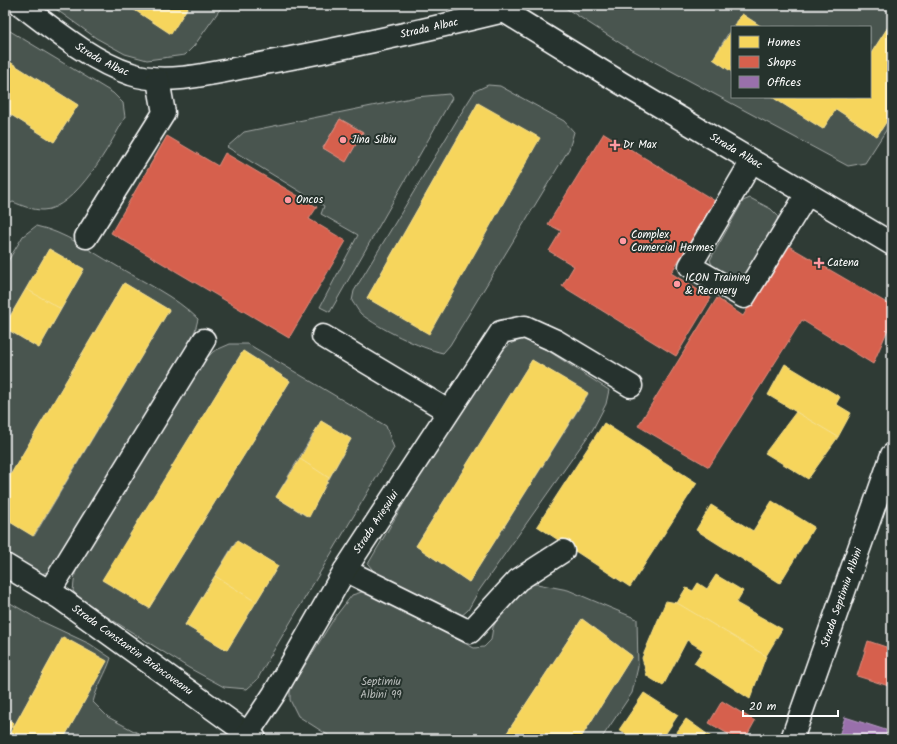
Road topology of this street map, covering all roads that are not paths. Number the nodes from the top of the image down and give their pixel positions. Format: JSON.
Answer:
{"nodes":[{"id":1,"x":21,"y":5,"type":"edge"},
{"id":2,"x":504,"y":8,"type":"edge"},
{"id":3,"x":158,"y":80,"type":"junction"},
{"id":4,"x":752,"y":161,"type":"junction"},
{"id":5,"x":807,"y":194,"type":"junction"},
{"id":6,"x":86,"y":236,"type":"dead end"},
{"id":7,"x":892,"y":244,"type":"edge"},
{"id":8,"x":322,"y":336,"type":"dead end"},
{"id":9,"x":204,"y":340,"type":"dead end"},
{"id":10,"x":631,"y":386,"type":"dead end"},
{"id":11,"x":448,"y":411,"type":"junction"},
{"id":12,"x":892,"y":455,"type":"edge"},
{"id":13,"x":563,"y":551,"type":"dead end"},
{"id":14,"x":5,"y":565,"type":"edge"},
{"id":15,"x":345,"y":570,"type":"junction"},
{"id":16,"x":49,"y":592,"type":"junction"},
{"id":17,"x":249,"y":737,"type":"edge"},
{"id":18,"x":792,"y":739,"type":"edge"}],
"edges":[{"from":1,"to":3,"type":"street","name":"Strada Albac"},
{"from":2,"to":3,"type":"street","name":"Strada Albac"},
{"from":2,"to":4,"type":"street","name":"Strada Albac"},
{"from":3,"to":6,"type":"street"},
{"from":4,"to":5,"type":"street","name":"Strada Albac"},
{"from":4,"to":5,"type":"street"},
{"from":5,"to":7,"type":"street","name":"Strada Albac"},
{"from":8,"to":11,"type":"street"},
{"from":9,"to":16,"type":"street"},
{"from":10,"to":11,"type":"street","name":"Strada Arieșului"},
{"from":11,"to":15,"type":"street","name":"Strada Arieșului"},
{"from":12,"to":18,"type":"street","name":"Strada Septimiu Albini"},
{"from":13,"to":15,"type":"street"},
{"from":14,"to":16,"type":"street","name":"Strada Constantin Brâncoveanu"},
{"from":15,"to":17,"type":"street","name":"Strada Arieșului"},
{"from":16,"to":17,"type":"street","name":"Strada Constantin Brâncoveanu"}]}
